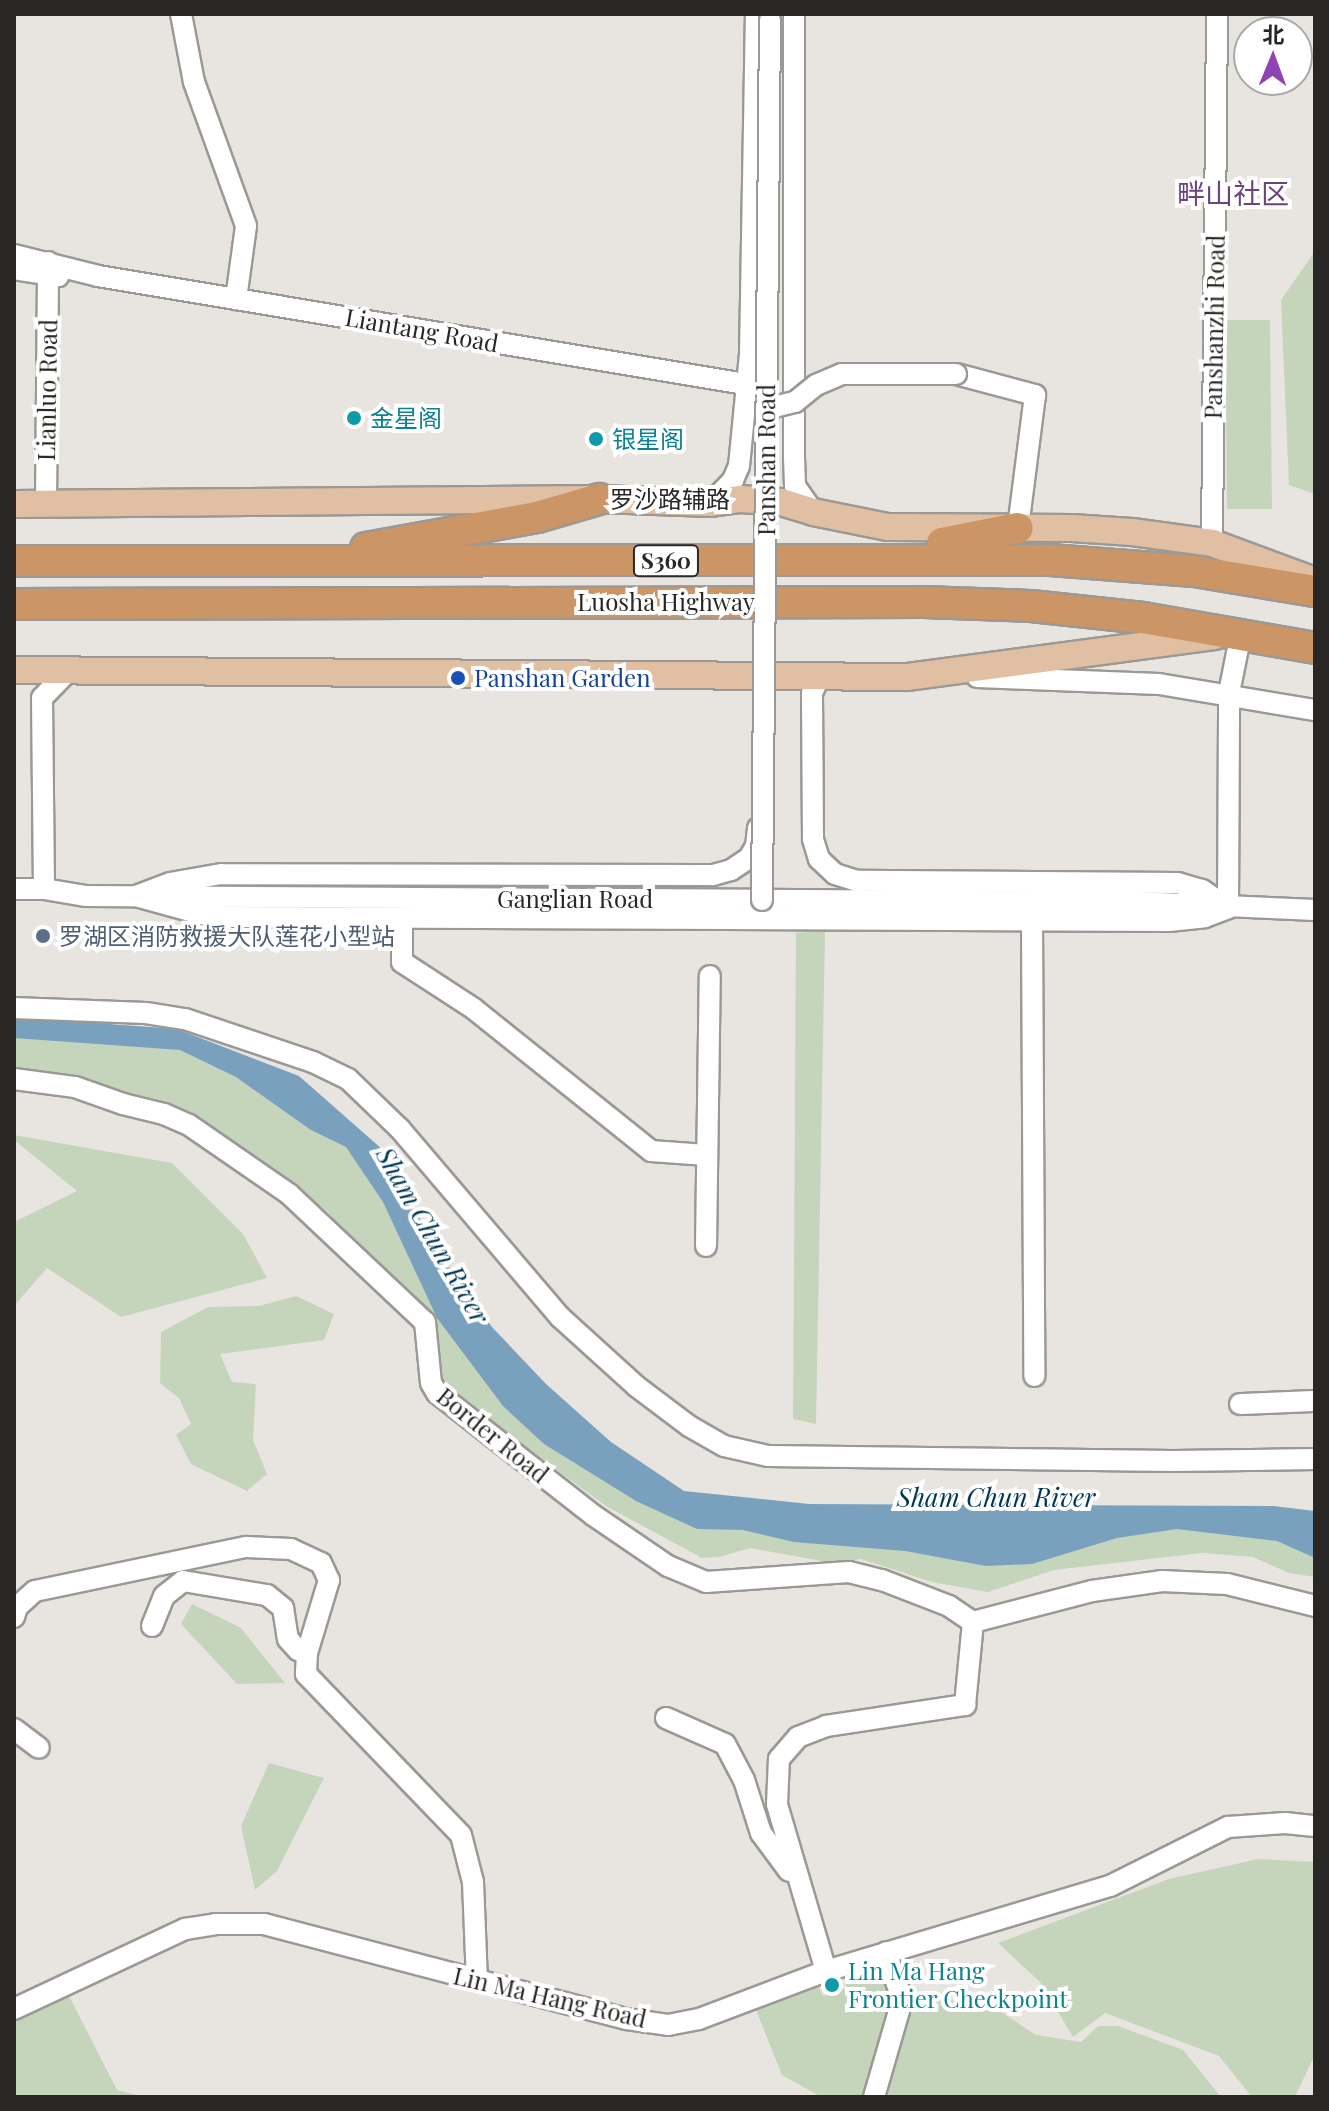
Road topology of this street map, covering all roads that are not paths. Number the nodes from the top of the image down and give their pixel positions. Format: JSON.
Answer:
{"nodes":[{"id":1,"x":181,"y":14,"type":"edge"},
{"id":2,"x":794,"y":14,"type":"edge"},
{"id":3,"x":1217,"y":14,"type":"edge"},
{"id":4,"x":766,"y":16,"type":"edge"},
{"id":5,"x":14,"y":255,"type":"edge"},
{"id":6,"x":14,"y":269,"type":"edge"},
{"id":7,"x":48,"y":269,"type":"junction"},
{"id":8,"x":236,"y":299,"type":"junction"},
{"id":9,"x":745,"y":384,"type":"junction"},
{"id":10,"x":766,"y":409,"type":"junction"},
{"id":11,"x":599,"y":499,"type":"junction"},
{"id":12,"x":711,"y":503,"type":"junction"},
{"id":13,"x":14,"y":504,"type":"edge"},
{"id":14,"x":46,"y":504,"type":"junction"},
{"id":15,"x":813,"y":512,"type":"junction"},
{"id":16,"x":1018,"y":528,"type":"junction"},
{"id":17,"x":1212,"y":543,"type":"junction"},
{"id":18,"x":14,"y":561,"type":"edge"},
{"id":19,"x":316,"y":561,"type":"junction"},
{"id":20,"x":862,"y":561,"type":"junction"},
{"id":21,"x":1315,"y":581,"type":"edge"},
{"id":22,"x":1315,"y":591,"type":"edge"},
{"id":23,"x":14,"y":604,"type":"edge"},
{"id":24,"x":1241,"y":633,"type":"junction"},
{"id":25,"x":1315,"y":648,"type":"edge"},
{"id":26,"x":69,"y":670,"type":"junction"},
{"id":27,"x":14,"y":672,"type":"edge"},
{"id":28,"x":747,"y":676,"type":"junction"},
{"id":29,"x":820,"y":676,"type":"junction"},
{"id":30,"x":908,"y":677,"type":"junction"},
{"id":31,"x":1229,"y":693,"type":"junction"},
{"id":32,"x":42,"y":698,"type":"junction"},
{"id":33,"x":1315,"y":710,"type":"edge"},
{"id":34,"x":14,"y":889,"type":"edge"},
{"id":35,"x":44,"y":889,"type":"junction"},
{"id":36,"x":136,"y":896,"type":"junction"},
{"id":37,"x":762,"y":900,"type":"junction"},
{"id":38,"x":1228,"y":908,"type":"junction"},
{"id":39,"x":1315,"y":910,"type":"edge"},
{"id":40,"x":402,"y":918,"type":"junction"},
{"id":41,"x":1032,"y":920,"type":"junction"},
{"id":42,"x":710,"y":976,"type":"dead end"},
{"id":43,"x":14,"y":1008,"type":"edge"},
{"id":44,"x":14,"y":1079,"type":"edge"},
{"id":45,"x":706,"y":1155,"type":"junction"},
{"id":46,"x":706,"y":1246,"type":"dead end"},
{"id":47,"x":1034,"y":1376,"type":"dead end"},
{"id":48,"x":1315,"y":1401,"type":"edge"},
{"id":49,"x":1240,"y":1404,"type":"dead end"},
{"id":50,"x":1315,"y":1459,"type":"edge"},
{"id":51,"x":1315,"y":1606,"type":"edge"},
{"id":52,"x":14,"y":1617,"type":"edge"},
{"id":53,"x":973,"y":1622,"type":"junction"},
{"id":54,"x":152,"y":1626,"type":"dead end"},
{"id":55,"x":307,"y":1653,"type":"junction"},
{"id":56,"x":666,"y":1718,"type":"dead end"},
{"id":57,"x":14,"y":1729,"type":"edge"},
{"id":58,"x":39,"y":1748,"type":"dead end"},
{"id":59,"x":1315,"y":1826,"type":"edge"},
{"id":60,"x":797,"y":1881,"type":"junction"},
{"id":61,"x":886,"y":1952,"type":"junction"},
{"id":62,"x":826,"y":1971,"type":"junction"},
{"id":63,"x":477,"y":1981,"type":"junction"},
{"id":64,"x":14,"y":2009,"type":"edge"},
{"id":65,"x":874,"y":2097,"type":"edge"}],
"edges":[{"from":1,"to":8,"type":"street"},
{"from":2,"to":15,"type":"street","name":"Panshan Road"},
{"from":3,"to":17,"type":"street","name":"Panshanzhi Road"},
{"from":4,"to":9,"type":"street","name":"Panshan Road"},
{"from":4,"to":10,"type":"street","name":"Panshan Road","bridge":true},
{"from":5,"to":7,"type":"street","name":"Liantang Road"},
{"from":6,"to":7,"type":"street","name":"Liantang Road"},
{"from":7,"to":8,"type":"street","name":"Liantang Road"},
{"from":7,"to":14,"type":"street","name":"Lianluo Road"},
{"from":8,"to":9,"type":"street","name":"Liantang Road"},
{"from":9,"to":12,"type":"street","name":"Panshan Road"},
{"from":10,"to":16,"type":"street","bridge":true},
{"from":10,"to":37,"type":"street","name":"Panshan Road","bridge":true},
{"from":11,"to":12,"type":"main road","name":"罗沙路辅路"},
{"from":11,"to":14,"type":"main road","name":"罗沙路辅路"},
{"from":11,"to":19,"type":"highway"},
{"from":12,"to":15,"type":"main road","name":"罗沙路辅路"},
{"from":13,"to":14,"type":"main road","name":"罗沙路辅路"},
{"from":15,"to":16,"type":"main road","name":"罗沙路辅路"},
{"from":16,"to":17,"type":"main road","name":"罗沙路辅路"},
{"from":16,"to":20,"type":"highway"},
{"from":17,"to":21,"type":"main road","name":"罗沙路辅路"},
{"from":18,"to":19,"type":"highway","name":"Luosha Highway","number":"S360"},
{"from":19,"to":20,"type":"highway","name":"Luosha Highway","number":"S360"},
{"from":20,"to":22,"type":"highway","name":"Luosha Highway","number":"S360"},
{"from":23,"to":24,"type":"highway","name":"Luosha Highway","number":"S360"},
{"from":24,"to":25,"type":"highway","name":"Luosha Highway","number":"S360"},
{"from":24,"to":30,"type":"main road"},
{"from":24,"to":31,"type":"street"},
{"from":26,"to":27,"type":"main road"},
{"from":26,"to":28,"type":"main road"},
{"from":26,"to":32,"type":"street"},
{"from":27,"to":32,"type":"street"},
{"from":28,"to":29,"type":"main road"},
{"from":28,"to":36,"type":"street"},
{"from":29,"to":30,"type":"main road"},
{"from":29,"to":38,"type":"street"},
{"from":30,"to":31,"type":"street"},
{"from":31,"to":33,"type":"street"},
{"from":31,"to":38,"type":"street"},
{"from":32,"to":35,"type":"street"},
{"from":34,"to":35,"type":"street","name":"Ganglian Road"},
{"from":35,"to":36,"type":"street","name":"Ganglian Road"},
{"from":36,"to":37,"type":"street","name":"Ganglian Road"},
{"from":36,"to":40,"type":"street"},
{"from":37,"to":38,"type":"street","name":"Ganglian Road"},
{"from":38,"to":39,"type":"street"},
{"from":38,"to":41,"type":"street"},
{"from":40,"to":41,"type":"street"},
{"from":40,"to":45,"type":"street"},
{"from":41,"to":47,"type":"street"},
{"from":42,"to":45,"type":"street"},
{"from":43,"to":50,"type":"street"},
{"from":44,"to":53,"type":"street","name":"Border Road"},
{"from":45,"to":46,"type":"street"},
{"from":48,"to":49,"type":"street"},
{"from":51,"to":53,"type":"street"},
{"from":52,"to":55,"type":"street"},
{"from":53,"to":60,"type":"street"},
{"from":54,"to":55,"type":"street"},
{"from":55,"to":63,"type":"street"},
{"from":56,"to":60,"type":"street"},
{"from":57,"to":58,"type":"street"},
{"from":59,"to":61,"type":"street","name":"Lin Ma Hang Road"},
{"from":60,"to":62,"type":"street"},
{"from":61,"to":62,"type":"street","name":"Lin Ma Hang Road"},
{"from":61,"to":65,"type":"street"},
{"from":62,"to":63,"type":"street","name":"Lin Ma Hang Road"},
{"from":63,"to":64,"type":"street","name":"Lin Ma Hang Road"}]}
